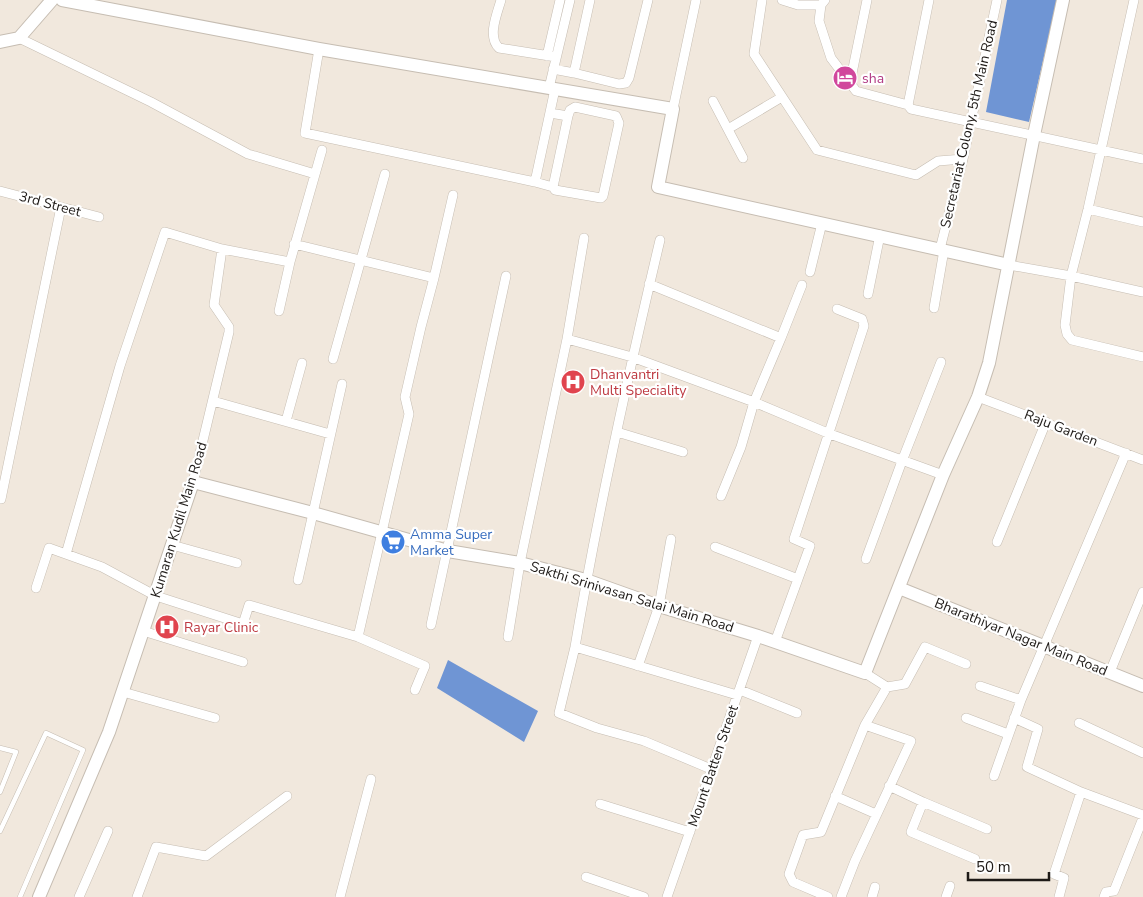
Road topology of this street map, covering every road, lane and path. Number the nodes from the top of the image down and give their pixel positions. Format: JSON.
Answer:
{"nodes":[{"id":1,"x":52,"y":0,"type":"edge"},
{"id":2,"x":62,"y":0,"type":"edge"},
{"id":3,"x":501,"y":0,"type":"edge"},
{"id":4,"x":560,"y":0,"type":"edge"},
{"id":5,"x":570,"y":0,"type":"edge"},
{"id":6,"x":590,"y":0,"type":"edge"},
{"id":7,"x":648,"y":0,"type":"edge"},
{"id":8,"x":696,"y":0,"type":"edge"},
{"id":9,"x":762,"y":0,"type":"edge"},
{"id":10,"x":782,"y":0,"type":"edge"},
{"id":11,"x":867,"y":0,"type":"edge"},
{"id":12,"x":929,"y":0,"type":"edge"},
{"id":13,"x":997,"y":0,"type":"edge"},
{"id":14,"x":1063,"y":0,"type":"edge"},
{"id":15,"x":1134,"y":0,"type":"edge"},
{"id":16,"x":823,"y":2,"type":"edge"},
{"id":17,"x":19,"y":38,"type":"junction"},
{"id":18,"x":0,"y":42,"type":"edge"},
{"id":19,"x":318,"y":49,"type":"junction"},
{"id":20,"x":551,"y":57,"type":"junction"},
{"id":21,"x":553,"y":69,"type":"junction"},
{"id":22,"x":574,"y":73,"type":"junction"},
{"id":23,"x":850,"y":83,"type":"junction"},
{"id":24,"x":552,"y":88,"type":"junction"},
{"id":25,"x":782,"y":97,"type":"junction"},
{"id":26,"x":714,"y":101,"type":"dead end"},
{"id":27,"x":908,"y":105,"type":"junction"},
{"id":28,"x":674,"y":109,"type":"junction"},
{"id":29,"x":550,"y":113,"type":"junction"},
{"id":30,"x":568,"y":116,"type":"junction"},
{"id":31,"x":972,"y":121,"type":"junction"},
{"id":32,"x":728,"y":129,"type":"junction"},
{"id":33,"x":1034,"y":135,"type":"junction"},
{"id":34,"x":322,"y":150,"type":"dead end"},
{"id":35,"x":1100,"y":150,"type":"junction"},
{"id":36,"x":743,"y":158,"type":"dead end"},
{"id":37,"x":963,"y":159,"type":"junction"},
{"id":38,"x":1143,"y":159,"type":"edge"},
{"id":39,"x":315,"y":174,"type":"junction"},
{"id":40,"x":385,"y":174,"type":"dead end"},
{"id":41,"x":535,"y":182,"type":"junction"},
{"id":42,"x":552,"y":187,"type":"junction"},
{"id":43,"x":0,"y":191,"type":"edge"},
{"id":44,"x":453,"y":195,"type":"dead end"},
{"id":45,"x":61,"y":207,"type":"junction"},
{"id":46,"x":1088,"y":209,"type":"junction"},
{"id":47,"x":99,"y":216,"type":"dead end"},
{"id":48,"x":1143,"y":222,"type":"edge"},
{"id":49,"x":822,"y":223,"type":"junction"},
{"id":50,"x":880,"y":235,"type":"junction"},
{"id":51,"x":584,"y":238,"type":"dead end"},
{"id":52,"x":660,"y":240,"type":"dead end"},
{"id":53,"x":294,"y":244,"type":"junction"},
{"id":54,"x":222,"y":249,"type":"junction"},
{"id":55,"x":942,"y":249,"type":"junction"},
{"id":56,"x":362,"y":260,"type":"junction"},
{"id":57,"x":290,"y":262,"type":"junction"},
{"id":58,"x":1009,"y":265,"type":"junction"},
{"id":59,"x":810,"y":272,"type":"dead end"},
{"id":60,"x":506,"y":276,"type":"dead end"},
{"id":61,"x":1071,"y":276,"type":"junction"},
{"id":62,"x":434,"y":278,"type":"junction"},
{"id":63,"x":649,"y":284,"type":"junction"},
{"id":64,"x":802,"y":285,"type":"dead end"},
{"id":65,"x":1143,"y":292,"type":"edge"},
{"id":66,"x":868,"y":294,"type":"dead end"},
{"id":67,"x":934,"y":308,"type":"dead end"},
{"id":68,"x":837,"y":309,"type":"dead end"},
{"id":69,"x":279,"y":311,"type":"dead end"},
{"id":70,"x":781,"y":338,"type":"junction"},
{"id":71,"x":567,"y":339,"type":"junction"},
{"id":72,"x":632,"y":357,"type":"junction"},
{"id":73,"x":1143,"y":357,"type":"edge"},
{"id":74,"x":333,"y":359,"type":"dead end"},
{"id":75,"x":941,"y":362,"type":"dead end"},
{"id":76,"x":302,"y":363,"type":"dead end"},
{"id":77,"x":342,"y":384,"type":"dead end"},
{"id":78,"x":978,"y":397,"type":"junction"},
{"id":79,"x":214,"y":401,"type":"junction"},
{"id":80,"x":754,"y":402,"type":"junction"},
{"id":81,"x":286,"y":421,"type":"junction"},
{"id":82,"x":1046,"y":422,"type":"junction"},
{"id":83,"x":617,"y":432,"type":"junction"},
{"id":84,"x":330,"y":434,"type":"junction"},
{"id":85,"x":830,"y":434,"type":"junction"},
{"id":86,"x":683,"y":452,"type":"dead end"},
{"id":87,"x":1126,"y":453,"type":"junction"},
{"id":88,"x":1143,"y":460,"type":"edge"},
{"id":89,"x":902,"y":461,"type":"junction"},
{"id":90,"x":943,"y":475,"type":"junction"},
{"id":91,"x":193,"y":482,"type":"junction"},
{"id":92,"x":721,"y":496,"type":"dead end"},
{"id":93,"x":0,"y":499,"type":"edge"},
{"id":94,"x":313,"y":513,"type":"junction"},
{"id":95,"x":381,"y":532,"type":"junction"},
{"id":96,"x":671,"y":539,"type":"dead end"},
{"id":97,"x":997,"y":542,"type":"dead end"},
{"id":98,"x":172,"y":544,"type":"junction"},
{"id":99,"x":715,"y":547,"type":"dead end"},
{"id":100,"x":448,"y":551,"type":"junction"},
{"id":101,"x":66,"y":554,"type":"junction"},
{"id":102,"x":866,"y":558,"type":"dead end"},
{"id":103,"x":237,"y":563,"type":"dead end"},
{"id":104,"x":520,"y":563,"type":"junction"},
{"id":105,"x":798,"y":579,"type":"junction"},
{"id":106,"x":298,"y":580,"type":"dead end"},
{"id":107,"x":586,"y":580,"type":"junction"},
{"id":108,"x":36,"y":588,"type":"dead end"},
{"id":109,"x":899,"y":588,"type":"junction"},
{"id":110,"x":1143,"y":592,"type":"edge"},
{"id":111,"x":156,"y":596,"type":"junction"},
{"id":112,"x":659,"y":606,"type":"junction"},
{"id":113,"x":431,"y":625,"type":"dead end"},
{"id":114,"x":143,"y":631,"type":"junction"},
{"id":115,"x":758,"y":636,"type":"junction"},
{"id":116,"x":358,"y":637,"type":"junction"},
{"id":117,"x":508,"y":637,"type":"dead end"},
{"id":118,"x":775,"y":642,"type":"junction"},
{"id":119,"x":1044,"y":646,"type":"junction"},
{"id":120,"x":575,"y":647,"type":"junction"},
{"id":121,"x":243,"y":662,"type":"dead end"},
{"id":122,"x":966,"y":664,"type":"dead end"},
{"id":123,"x":638,"y":666,"type":"junction"},
{"id":124,"x":1110,"y":672,"type":"junction"},
{"id":125,"x":865,"y":673,"type":"junction"},
{"id":126,"x":980,"y":686,"type":"dead end"},
{"id":127,"x":1143,"y":686,"type":"edge"},
{"id":128,"x":887,"y":687,"type":"junction"},
{"id":129,"x":415,"y":690,"type":"dead end"},
{"id":130,"x":123,"y":692,"type":"junction"},
{"id":131,"x":738,"y":693,"type":"junction"},
{"id":132,"x":1020,"y":700,"type":"junction"},
{"id":133,"x":797,"y":714,"type":"dead end"},
{"id":134,"x":215,"y":718,"type":"dead end"},
{"id":135,"x":966,"y":718,"type":"dead end"},
{"id":136,"x":1014,"y":718,"type":"junction"},
{"id":137,"x":1079,"y":723,"type":"dead end"},
{"id":138,"x":865,"y":725,"type":"junction"},
{"id":139,"x":1008,"y":734,"type":"junction"},
{"id":140,"x":0,"y":748,"type":"edge"},
{"id":141,"x":1143,"y":753,"type":"edge"},
{"id":142,"x":712,"y":769,"type":"junction"},
{"id":143,"x":994,"y":776,"type":"dead end"},
{"id":144,"x":372,"y":779,"type":"dead end"},
{"id":145,"x":889,"y":786,"type":"junction"},
{"id":146,"x":0,"y":792,"type":"edge"},
{"id":147,"x":1081,"y":792,"type":"junction"},
{"id":148,"x":287,"y":796,"type":"dead end"},
{"id":149,"x":836,"y":796,"type":"junction"},
{"id":150,"x":923,"y":802,"type":"junction"},
{"id":151,"x":600,"y":804,"type":"dead end"},
{"id":152,"x":876,"y":814,"type":"junction"},
{"id":153,"x":1143,"y":816,"type":"edge"},
{"id":154,"x":987,"y":829,"type":"dead end"},
{"id":155,"x":0,"y":831,"type":"edge"},
{"id":156,"x":108,"y":831,"type":"dead end"},
{"id":157,"x":690,"y":832,"type":"junction"},
{"id":158,"x":974,"y":859,"type":"dead end"},
{"id":159,"x":586,"y":877,"type":"dead end"},
{"id":160,"x":950,"y":886,"type":"dead end"},
{"id":161,"x":875,"y":887,"type":"dead end"},
{"id":162,"x":20,"y":897,"type":"edge"},
{"id":163,"x":39,"y":897,"type":"edge"},
{"id":164,"x":80,"y":897,"type":"edge"},
{"id":165,"x":137,"y":897,"type":"edge"},
{"id":166,"x":340,"y":897,"type":"edge"},
{"id":167,"x":644,"y":897,"type":"edge"},
{"id":168,"x":668,"y":897,"type":"edge"},
{"id":169,"x":828,"y":897,"type":"edge"},
{"id":170,"x":841,"y":897,"type":"edge"},
{"id":171,"x":872,"y":897,"type":"edge"},
{"id":172,"x":946,"y":897,"type":"edge"},
{"id":173,"x":1059,"y":897,"type":"edge"},
{"id":174,"x":1104,"y":897,"type":"edge"}],
"edges":[{"from":1,"to":17,"type":"street"},
{"from":2,"to":19,"type":"street"},
{"from":3,"to":20,"type":"street"},
{"from":4,"to":20,"type":"street"},
{"from":5,"to":20,"type":"street"},
{"from":6,"to":22,"type":"street"},
{"from":7,"to":22,"type":"street"},
{"from":8,"to":28,"type":"street"},
{"from":9,"to":25,"type":"street"},
{"from":10,"to":16,"type":"street"},
{"from":11,"to":23,"type":"street"},
{"from":12,"to":27,"type":"street"},
{"from":13,"to":31,"type":"street","name":"Secretariat Colony, 5th Main Road"},
{"from":14,"to":33,"type":"street"},
{"from":15,"to":35,"type":"street"},
{"from":16,"to":23,"type":"street"},
{"from":17,"to":18,"type":"street"},
{"from":17,"to":39,"type":"street"},
{"from":19,"to":24,"type":"street"},
{"from":19,"to":41,"type":"street"},
{"from":20,"to":21,"type":"street"},
{"from":21,"to":22,"type":"street"},
{"from":21,"to":24,"type":"street"},
{"from":23,"to":27,"type":"street"},
{"from":24,"to":28,"type":"street"},
{"from":24,"to":29,"type":"street"},
{"from":25,"to":32,"type":"street"},
{"from":25,"to":37,"type":"street"},
{"from":26,"to":32,"type":"street"},
{"from":27,"to":31,"type":"street"},
{"from":28,"to":49,"type":"street"},
{"from":29,"to":30,"type":"street"},
{"from":29,"to":41,"type":"street"},
{"from":30,"to":42,"type":"street"},
{"from":30,"to":42,"type":"street"},
{"from":31,"to":33,"type":"street"},
{"from":31,"to":37,"type":"street","name":"Secretariat Colony, 5th Main Road"},
{"from":32,"to":36,"type":"street"},
{"from":33,"to":35,"type":"street"},
{"from":33,"to":58,"type":"street"},
{"from":34,"to":39,"type":"street"},
{"from":35,"to":38,"type":"street"},
{"from":35,"to":46,"type":"street"},
{"from":37,"to":55,"type":"street","name":"Secretariat Colony, 5th Main Road"},
{"from":39,"to":53,"type":"street"},
{"from":40,"to":56,"type":"street"},
{"from":41,"to":42,"type":"street"},
{"from":43,"to":45,"type":"street","name":"3rd Street"},
{"from":44,"to":62,"type":"street"},
{"from":45,"to":47,"type":"street","name":"3rd Street"},
{"from":45,"to":93,"type":"street"},
{"from":46,"to":48,"type":"street"},
{"from":46,"to":61,"type":"street"},
{"from":49,"to":50,"type":"street"},
{"from":49,"to":59,"type":"street"},
{"from":50,"to":55,"type":"street"},
{"from":50,"to":66,"type":"street"},
{"from":51,"to":71,"type":"street"},
{"from":52,"to":63,"type":"street"},
{"from":53,"to":56,"type":"street"},
{"from":53,"to":57,"type":"street"},
{"from":54,"to":57,"type":"street"},
{"from":54,"to":79,"type":"street","name":"Kumaran Kudil Main Road"},
{"from":54,"to":101,"type":"street"},
{"from":55,"to":58,"type":"street"},
{"from":55,"to":67,"type":"street","name":"Secretariat Colony, 5th Main Road"},
{"from":56,"to":62,"type":"street"},
{"from":56,"to":74,"type":"street"},
{"from":57,"to":69,"type":"street"},
{"from":58,"to":61,"type":"street"},
{"from":58,"to":78,"type":"street"},
{"from":60,"to":100,"type":"street"},
{"from":61,"to":65,"type":"street"},
{"from":61,"to":73,"type":"street"},
{"from":62,"to":95,"type":"street"},
{"from":63,"to":70,"type":"street"},
{"from":63,"to":72,"type":"street"},
{"from":64,"to":70,"type":"street"},
{"from":68,"to":85,"type":"street"},
{"from":70,"to":80,"type":"street"},
{"from":71,"to":72,"type":"street"},
{"from":71,"to":104,"type":"street"},
{"from":72,"to":80,"type":"street"},
{"from":72,"to":83,"type":"street"},
{"from":75,"to":89,"type":"street"},
{"from":76,"to":81,"type":"street"},
{"from":77,"to":84,"type":"street"},
{"from":78,"to":82,"type":"street","name":"Raju Garden"},
{"from":78,"to":90,"type":"street"},
{"from":79,"to":81,"type":"street"},
{"from":79,"to":91,"type":"street","name":"Kumaran Kudil Main Road"},
{"from":80,"to":85,"type":"street"},
{"from":80,"to":92,"type":"street"},
{"from":81,"to":84,"type":"street"},
{"from":82,"to":87,"type":"street","name":"Raju Garden"},
{"from":82,"to":97,"type":"street"},
{"from":83,"to":86,"type":"street"},
{"from":83,"to":107,"type":"street"},
{"from":84,"to":94,"type":"street"},
{"from":85,"to":89,"type":"street"},
{"from":85,"to":105,"type":"street"},
{"from":87,"to":88,"type":"street","name":"Raju Garden"},
{"from":87,"to":119,"type":"street"},
{"from":89,"to":90,"type":"street"},
{"from":89,"to":102,"type":"street"},
{"from":90,"to":109,"type":"street"},
{"from":91,"to":94,"type":"street","name":"Sakthi Srinivasan Salai Main Road"},
{"from":91,"to":98,"type":"street","name":"Kumaran Kudil Main Road"},
{"from":94,"to":95,"type":"street","name":"Sakthi Srinivasan Salai Main Road"},
{"from":94,"to":106,"type":"street"},
{"from":95,"to":100,"type":"street","name":"Sakthi Srinivasan Salai Main Road"},
{"from":95,"to":116,"type":"street"},
{"from":96,"to":112,"type":"street"},
{"from":98,"to":103,"type":"street"},
{"from":98,"to":111,"type":"street","name":"Kumaran Kudil Main Road"},
{"from":99,"to":105,"type":"street"},
{"from":100,"to":104,"type":"street","name":"Sakthi Srinivasan Salai Main Road"},
{"from":100,"to":113,"type":"street"},
{"from":101,"to":108,"type":"street"},
{"from":101,"to":111,"type":"street"},
{"from":104,"to":107,"type":"street","name":"Sakthi Srinivasan Salai Main Road"},
{"from":104,"to":117,"type":"street"},
{"from":105,"to":118,"type":"street"},
{"from":107,"to":112,"type":"street","name":"Sakthi Srinivasan Salai Main Road"},
{"from":107,"to":120,"type":"street"},
{"from":109,"to":119,"type":"street","name":"Bharathiyar Nagar Main Road"},
{"from":109,"to":125,"type":"street"},
{"from":110,"to":124,"type":"street"},
{"from":111,"to":114,"type":"street","name":"Kumaran Kudil Main Road"},
{"from":111,"to":116,"type":"street"},
{"from":112,"to":115,"type":"street","name":"Sakthi Srinivasan Salai Main Road"},
{"from":112,"to":123,"type":"street"},
{"from":114,"to":121,"type":"street"},
{"from":114,"to":130,"type":"street","name":"Kumaran Kudil Main Road"},
{"from":115,"to":118,"type":"street","name":"Sakthi Srinivasan Salai Main Road"},
{"from":115,"to":131,"type":"street","name":"Mount Batten Street"},
{"from":116,"to":129,"type":"street"},
{"from":118,"to":125,"type":"street","name":"Sakthi Srinivasan Salai Main Road"},
{"from":119,"to":124,"type":"street","name":"Bharathiyar Nagar Main Road"},
{"from":119,"to":132,"type":"street"},
{"from":120,"to":123,"type":"street"},
{"from":120,"to":142,"type":"street"},
{"from":122,"to":128,"type":"street"},
{"from":123,"to":131,"type":"street"},
{"from":124,"to":127,"type":"street","name":"Bharathiyar Nagar Main Road"},
{"from":125,"to":128,"type":"street"},
{"from":126,"to":132,"type":"street"},
{"from":128,"to":138,"type":"street"},
{"from":130,"to":134,"type":"street"},
{"from":130,"to":163,"type":"street","name":"Kumaran Kudil Main Road"},
{"from":131,"to":133,"type":"street"},
{"from":131,"to":142,"type":"street","name":"Mount Batten Street"},
{"from":132,"to":136,"type":"street"},
{"from":135,"to":139,"type":"street"},
{"from":136,"to":139,"type":"street"},
{"from":136,"to":147,"type":"street"},
{"from":137,"to":141,"type":"street"},
{"from":138,"to":145,"type":"street"},
{"from":138,"to":149,"type":"street"},
{"from":139,"to":143,"type":"street"},
{"from":140,"to":146,"type":"lane"},
{"from":142,"to":157,"type":"street","name":"Mount Batten Street"},
{"from":144,"to":166,"type":"street"},
{"from":145,"to":150,"type":"street"},
{"from":145,"to":152,"type":"street"},
{"from":147,"to":153,"type":"street"},
{"from":147,"to":173,"type":"street"},
{"from":148,"to":165,"type":"street"},
{"from":149,"to":152,"type":"street"},
{"from":149,"to":169,"type":"street"},
{"from":150,"to":154,"type":"street"},
{"from":150,"to":158,"type":"street"},
{"from":151,"to":157,"type":"street"},
{"from":152,"to":170,"type":"street"},
{"from":153,"to":174,"type":"street"},
{"from":155,"to":162,"type":"lane"},
{"from":156,"to":164,"type":"street"},
{"from":157,"to":168,"type":"street","name":"Mount Batten Street"},
{"from":159,"to":167,"type":"street"},
{"from":160,"to":172,"type":"street"},
{"from":161,"to":171,"type":"street"}]}
